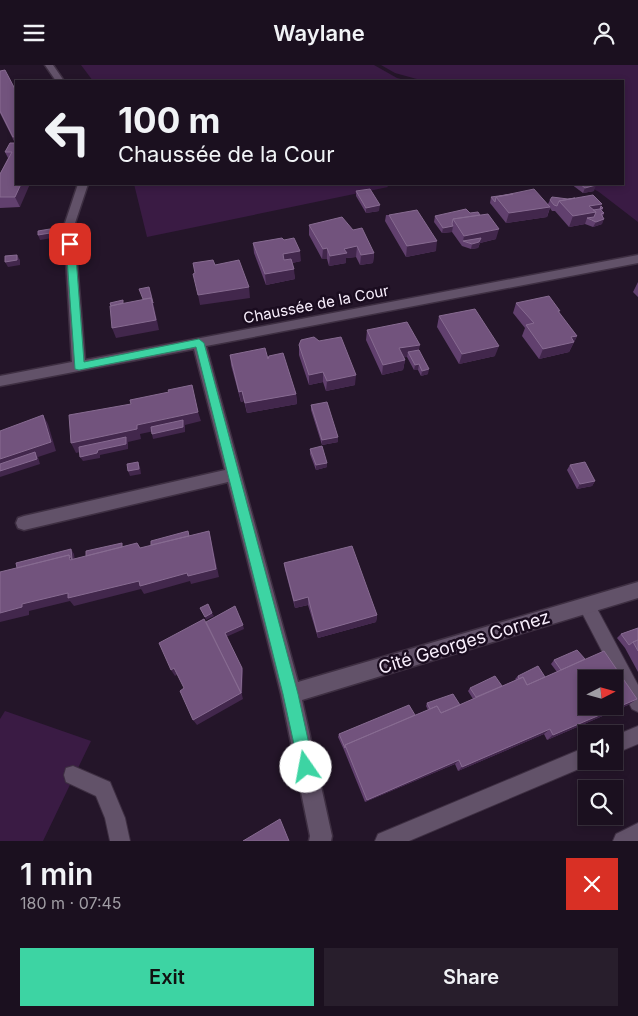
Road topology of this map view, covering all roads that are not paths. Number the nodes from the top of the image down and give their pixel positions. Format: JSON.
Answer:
{"nodes":[{"id":1,"x":49,"y":65,"type":"edge"},
{"id":2,"x":59,"y":80,"type":"edge"},
{"id":3,"x":83,"y":185,"type":"edge"},
{"id":4,"x":638,"y":259,"type":"edge"},
{"id":5,"x":199,"y":343,"type":"junction"},
{"id":6,"x":79,"y":367,"type":"junction"},
{"id":7,"x":0,"y":381,"type":"edge"},
{"id":8,"x":234,"y":474,"type":"junction"},
{"id":9,"x":24,"y":523,"type":"dead end"},
{"id":10,"x":638,"y":590,"type":"edge"},
{"id":11,"x":587,"y":606,"type":"junction"},
{"id":12,"x":291,"y":694,"type":"junction"},
{"id":13,"x":638,"y":703,"type":"edge"},
{"id":14,"x":638,"y":735,"type":"edge"},
{"id":15,"x":623,"y":741,"type":"edge"},
{"id":16,"x":578,"y":759,"type":"edge"},
{"id":17,"x":73,"y":775,"type":"dead end"},
{"id":18,"x":638,"y":833,"type":"edge"},
{"id":19,"x":321,"y":839,"type":"edge"},
{"id":20,"x":120,"y":841,"type":"edge"},
{"id":21,"x":384,"y":841,"type":"edge"},
{"id":22,"x":623,"y":841,"type":"edge"}],
"edges":[{"from":1,"to":2,"type":"street"},
{"from":3,"to":6,"type":"street"},
{"from":4,"to":5,"type":"street","name":"Chaussée de la Cour"},
{"from":5,"to":6,"type":"street","name":"Chaussée de la Cour"},
{"from":5,"to":8,"type":"street"},
{"from":6,"to":7,"type":"street","name":"Chaussée de la Cour"},
{"from":8,"to":9,"type":"street"},
{"from":8,"to":12,"type":"street"},
{"from":10,"to":11,"type":"street","name":"Cité Georges Cornez"},
{"from":11,"to":12,"type":"street","name":"Cité Georges Cornez"},
{"from":11,"to":13,"type":"lane"},
{"from":12,"to":19,"type":"street"},
{"from":14,"to":15,"type":"lane"},
{"from":16,"to":21,"type":"lane"},
{"from":17,"to":20,"type":"lane"},
{"from":18,"to":22,"type":"lane"}]}
